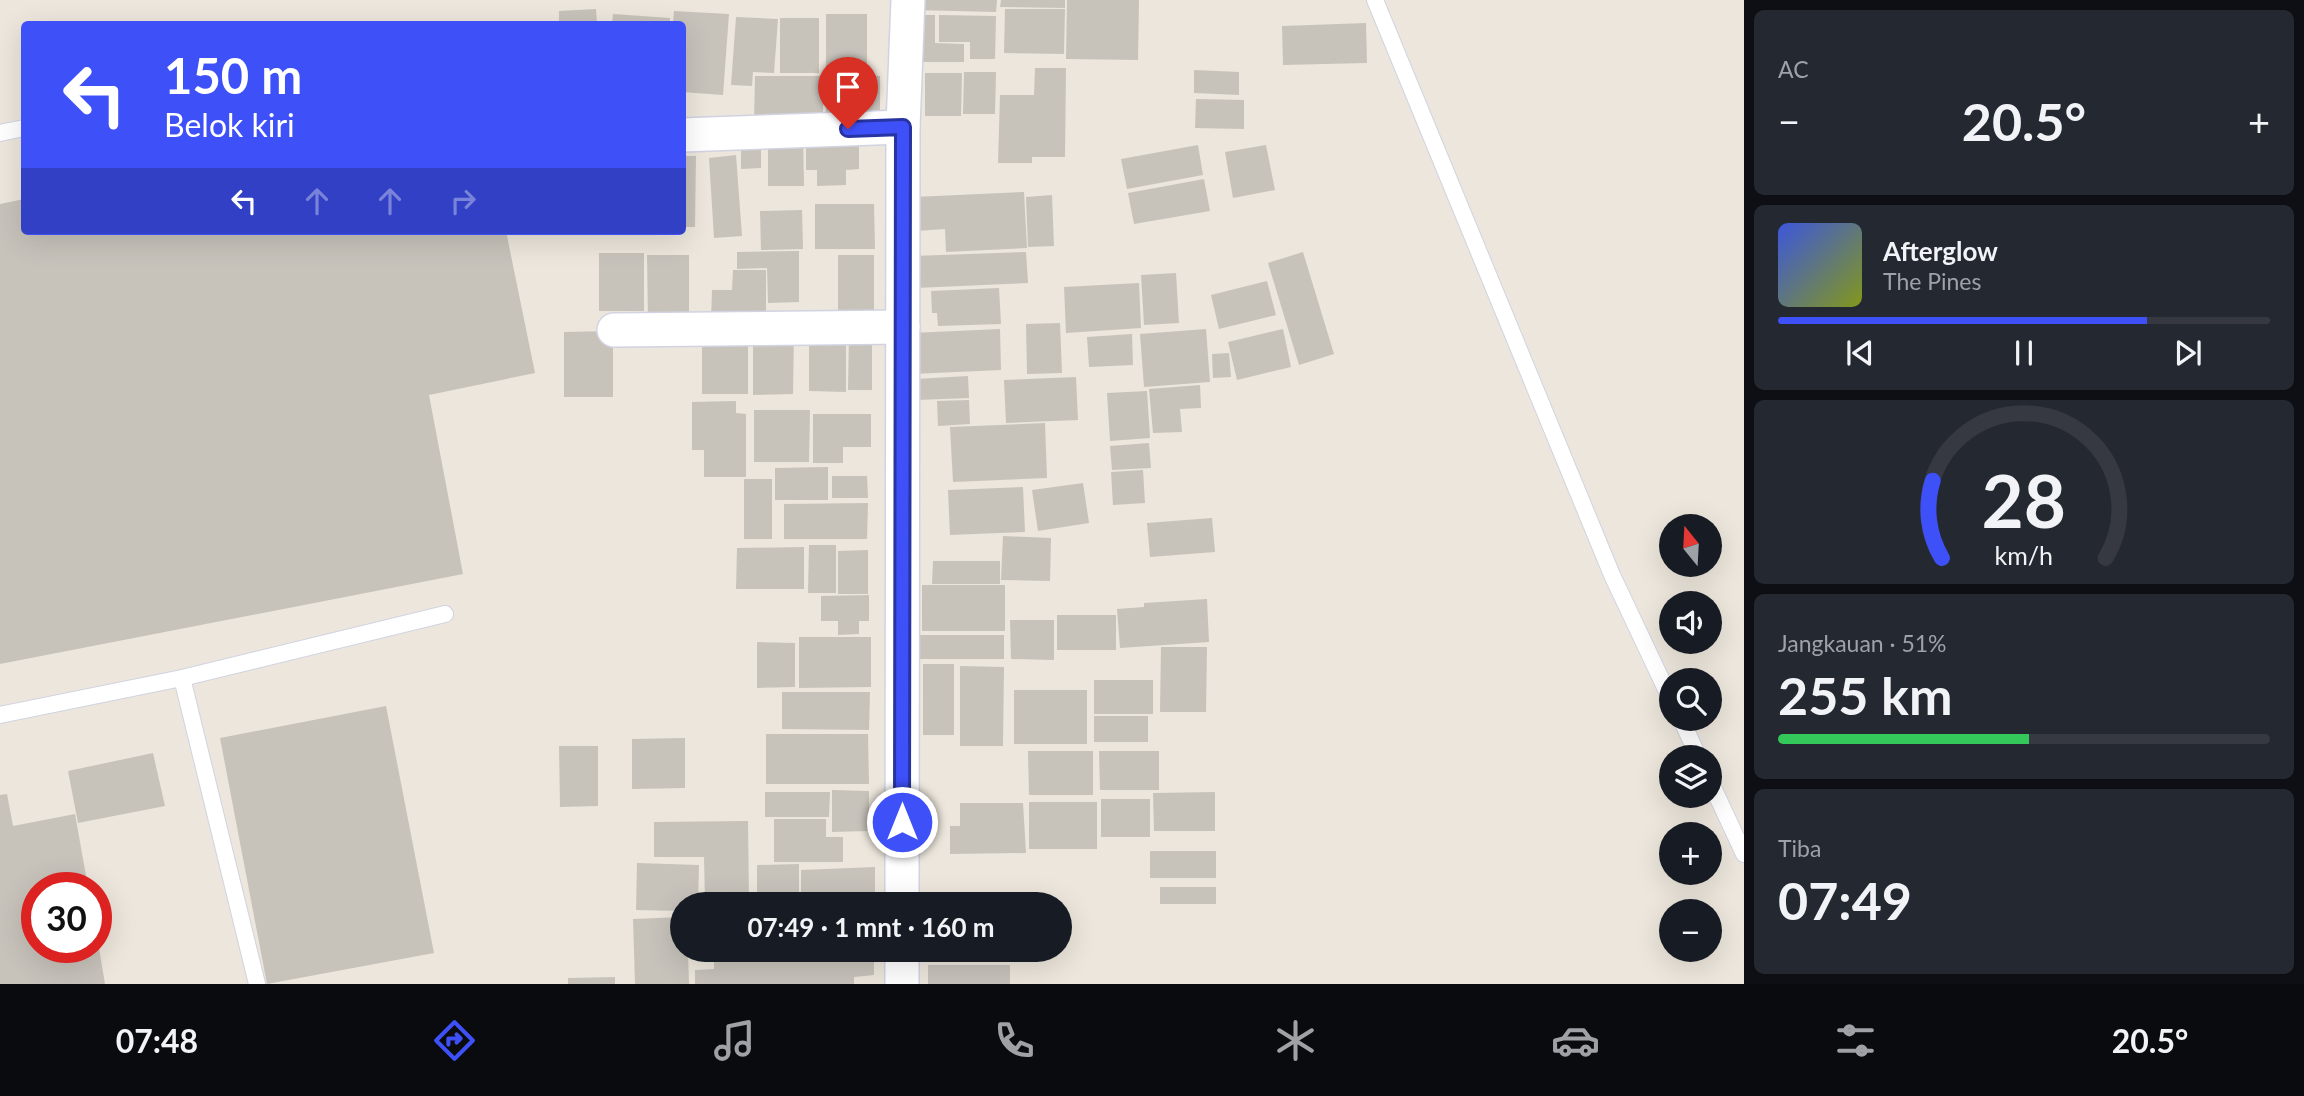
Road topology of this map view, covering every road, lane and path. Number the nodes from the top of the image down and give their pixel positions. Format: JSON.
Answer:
{"nodes":[{"id":1,"x":908,"y":0,"type":"edge"},
{"id":2,"x":1375,"y":0,"type":"edge"},
{"id":3,"x":903,"y":127,"type":"junction"},
{"id":4,"x":21,"y":129,"type":"edge"},
{"id":5,"x":0,"y":133,"type":"edge"},
{"id":6,"x":686,"y":135,"type":"edge"},
{"id":7,"x":902,"y":327,"type":"junction"},
{"id":8,"x":614,"y":330,"type":"dead end"},
{"id":9,"x":444,"y":614,"type":"dead end"},
{"id":10,"x":1659,"y":674,"type":"edge"},
{"id":11,"x":183,"y":678,"type":"junction"},
{"id":12,"x":0,"y":715,"type":"edge"},
{"id":13,"x":1722,"y":806,"type":"edge"},
{"id":14,"x":1744,"y":853,"type":"edge"},
{"id":15,"x":902,"y":892,"type":"edge"},
{"id":16,"x":902,"y":962,"type":"edge"},
{"id":17,"x":257,"y":984,"type":"edge"},
{"id":18,"x":902,"y":984,"type":"edge"}],
"edges":[{"from":1,"to":3,"type":"street"},
{"from":2,"to":10,"type":"lane"},
{"from":3,"to":6,"type":"street"},
{"from":3,"to":7,"type":"street"},
{"from":4,"to":5,"type":"lane"},
{"from":7,"to":8,"type":"street"},
{"from":7,"to":15,"type":"street"},
{"from":9,"to":11,"type":"lane"},
{"from":11,"to":12,"type":"lane"},
{"from":11,"to":17,"type":"lane"},
{"from":13,"to":14,"type":"lane"},
{"from":16,"to":18,"type":"street"}]}
